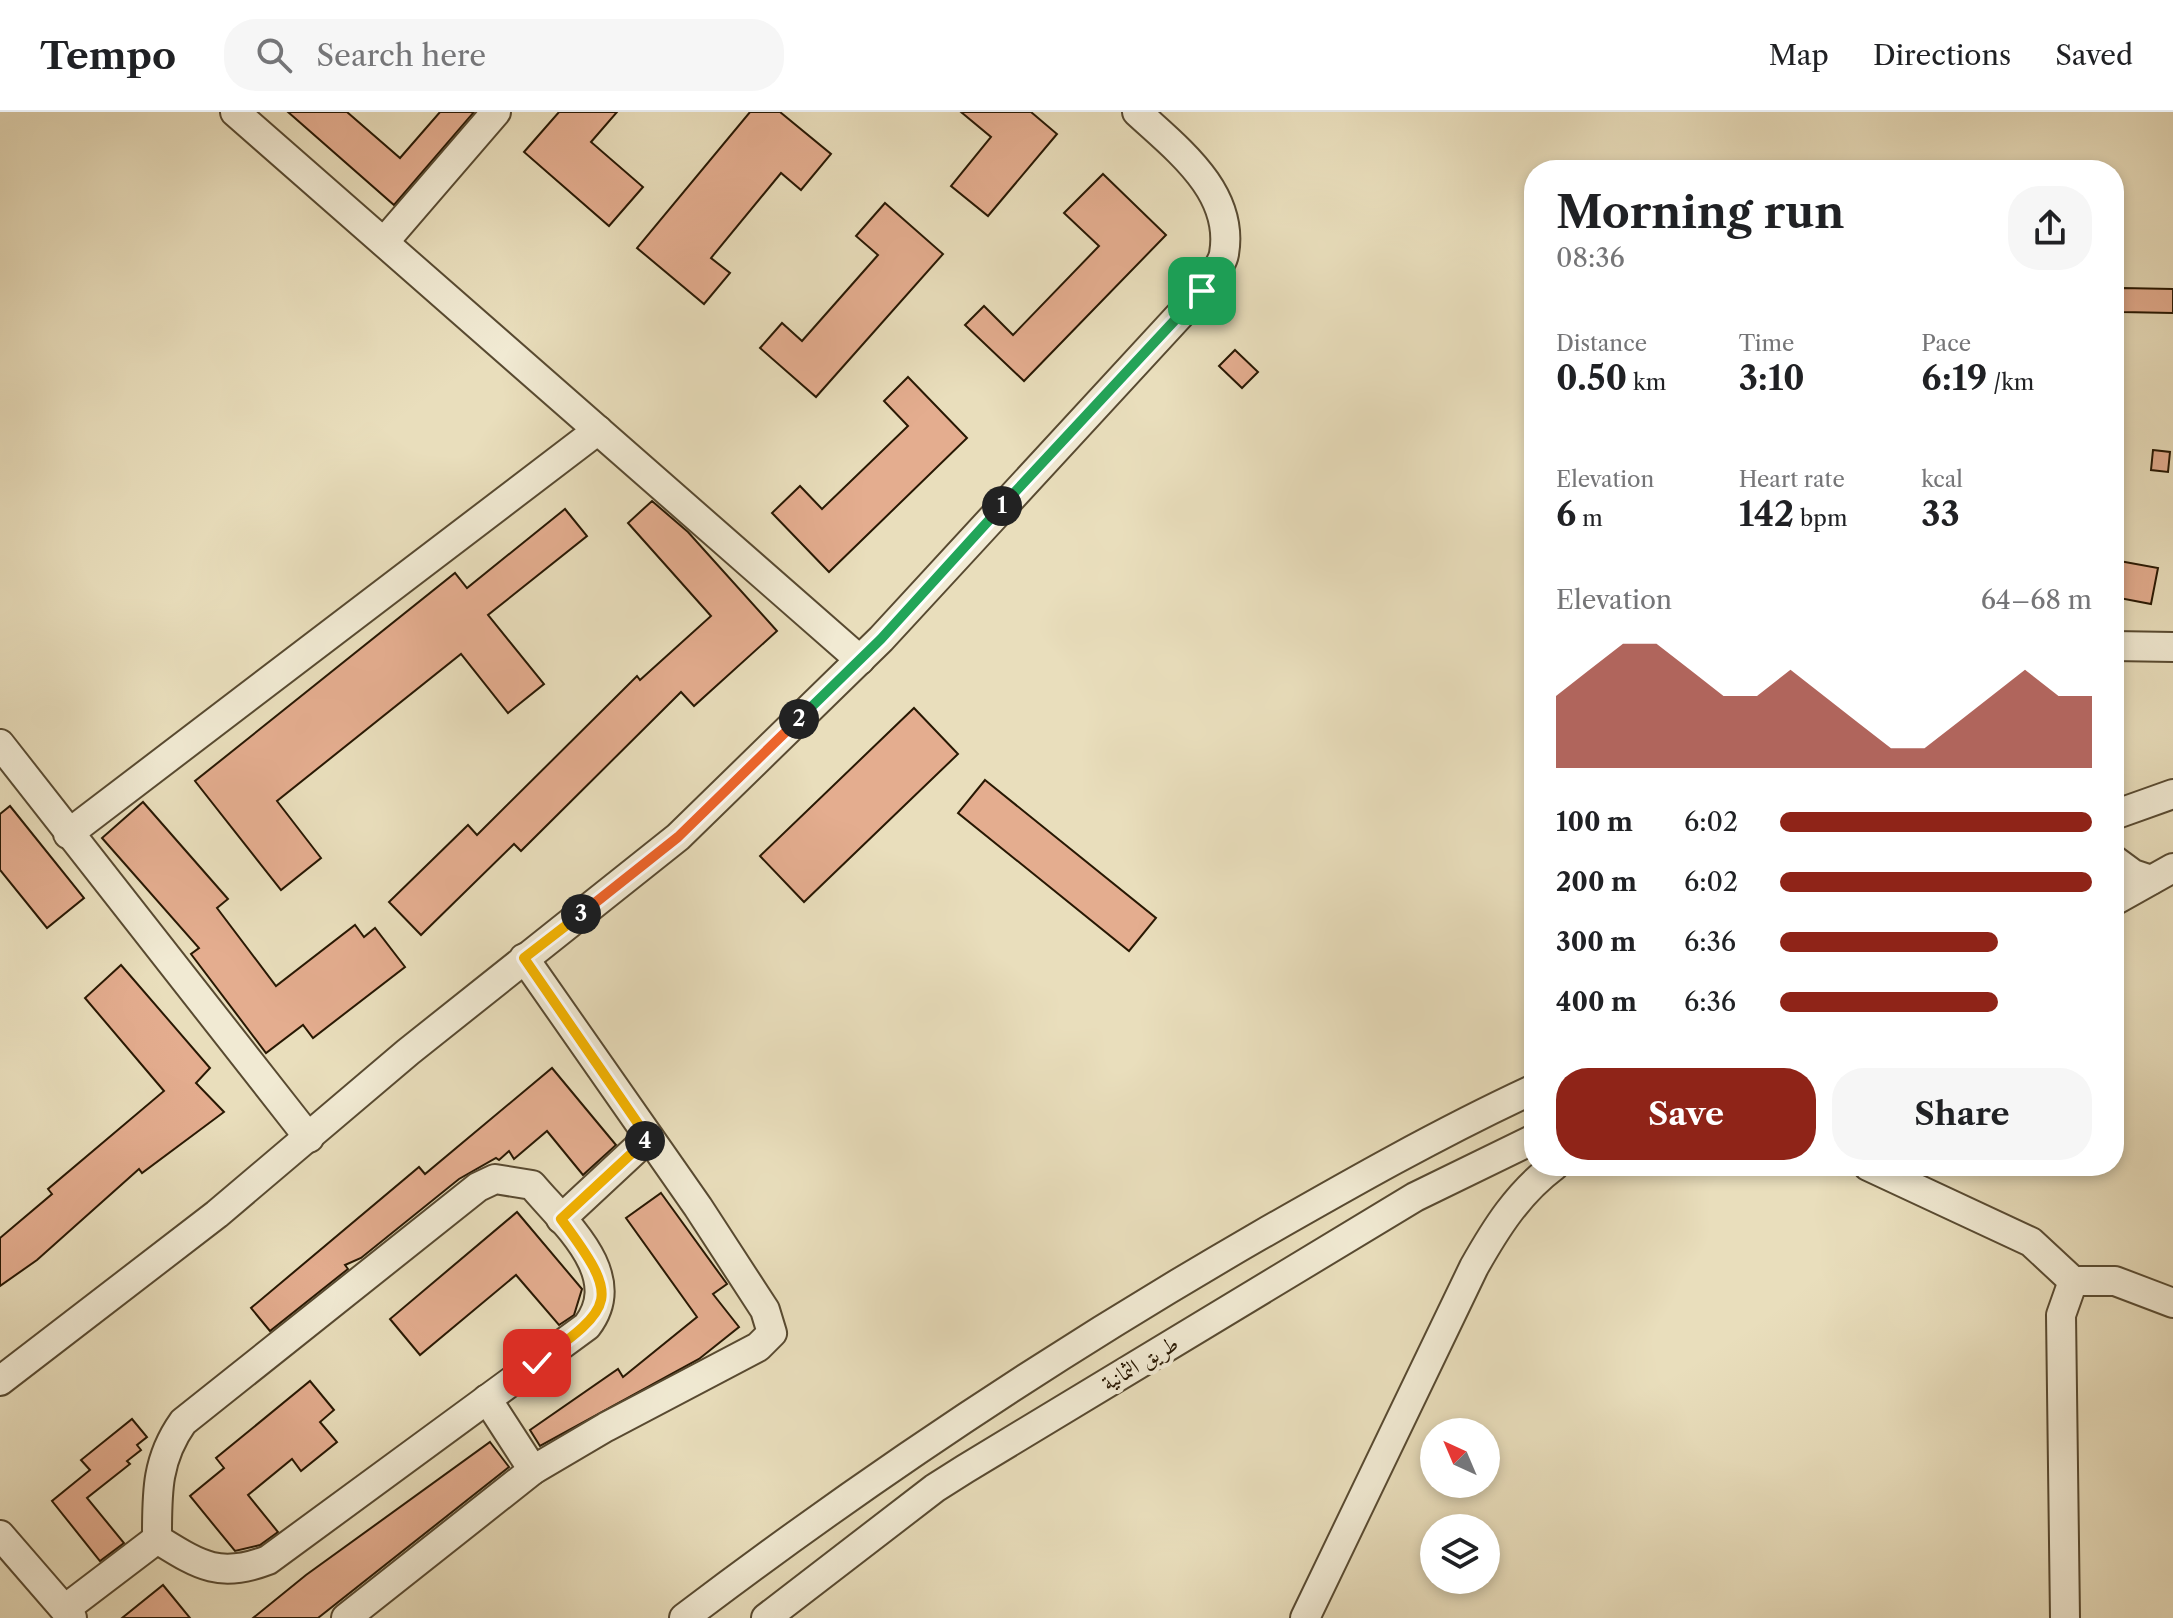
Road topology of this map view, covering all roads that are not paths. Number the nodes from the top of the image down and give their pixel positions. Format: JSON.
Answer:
{"nodes":[{"id":1,"x":236,"y":112,"type":"edge"},
{"id":2,"x":496,"y":112,"type":"edge"},
{"id":3,"x":1137,"y":112,"type":"edge"},
{"id":4,"x":384,"y":242,"type":"junction"},
{"id":5,"x":598,"y":430,"type":"junction"},
{"id":6,"x":2124,"y":646,"type":"edge"},
{"id":7,"x":2173,"y":647,"type":"edge"},
{"id":8,"x":860,"y":660,"type":"junction"},
{"id":9,"x":0,"y":744,"type":"edge"},
{"id":10,"x":2173,"y":794,"type":"edge"},
{"id":11,"x":2124,"y":813,"type":"edge"},
{"id":12,"x":68,"y":834,"type":"junction"},
{"id":13,"x":2124,"y":868,"type":"edge"},
{"id":14,"x":2162,"y":874,"type":"edge"},
{"id":15,"x":2124,"y":895,"type":"edge"},
{"id":16,"x":524,"y":958,"type":"junction"},
{"id":17,"x":1524,"y":1094,"type":"edge"},
{"id":18,"x":309,"y":1138,"type":"junction"},
{"id":19,"x":648,"y":1138,"type":"junction"},
{"id":20,"x":1524,"y":1144,"type":"edge"},
{"id":21,"x":1543,"y":1176,"type":"edge"},
{"id":22,"x":1889,"y":1176,"type":"edge"},
{"id":23,"x":561,"y":1219,"type":"junction"},
{"id":24,"x":2073,"y":1281,"type":"junction"},
{"id":25,"x":2173,"y":1303,"type":"edge"},
{"id":26,"x":0,"y":1381,"type":"edge"},
{"id":27,"x":487,"y":1399,"type":"junction"},
{"id":28,"x":533,"y":1470,"type":"junction"},
{"id":29,"x":0,"y":1535,"type":"edge"},
{"id":30,"x":157,"y":1539,"type":"junction"},
{"id":31,"x":68,"y":1614,"type":"edge"},
{"id":32,"x":346,"y":1618,"type":"edge"},
{"id":33,"x":684,"y":1618,"type":"edge"},
{"id":34,"x":766,"y":1618,"type":"edge"},
{"id":35,"x":1305,"y":1618,"type":"edge"},
{"id":36,"x":2065,"y":1618,"type":"edge"}],
"edges":[{"from":1,"to":4,"type":"street"},
{"from":2,"to":4,"type":"street"},
{"from":3,"to":8,"type":"street"},
{"from":4,"to":5,"type":"street"},
{"from":5,"to":8,"type":"street"},
{"from":5,"to":12,"type":"street"},
{"from":6,"to":7,"type":"street"},
{"from":8,"to":16,"type":"street"},
{"from":9,"to":12,"type":"street"},
{"from":10,"to":11,"type":"street"},
{"from":12,"to":18,"type":"street"},
{"from":13,"to":14,"type":"street"},
{"from":14,"to":15,"type":"street"},
{"from":16,"to":18,"type":"street"},
{"from":16,"to":19,"type":"street"},
{"from":17,"to":33,"type":"street"},
{"from":18,"to":26,"type":"street"},
{"from":19,"to":23,"type":"street"},
{"from":19,"to":28,"type":"street"},
{"from":20,"to":34,"type":"street","name":"طريق الثمانية"},
{"from":21,"to":35,"type":"street"},
{"from":22,"to":24,"type":"street"},
{"from":23,"to":27,"type":"street"},
{"from":23,"to":30,"type":"street"},
{"from":24,"to":25,"type":"street"},
{"from":24,"to":36,"type":"street"},
{"from":27,"to":28,"type":"street"},
{"from":27,"to":30,"type":"street"},
{"from":28,"to":32,"type":"street"},
{"from":29,"to":31,"type":"street"},
{"from":30,"to":31,"type":"street"}]}
